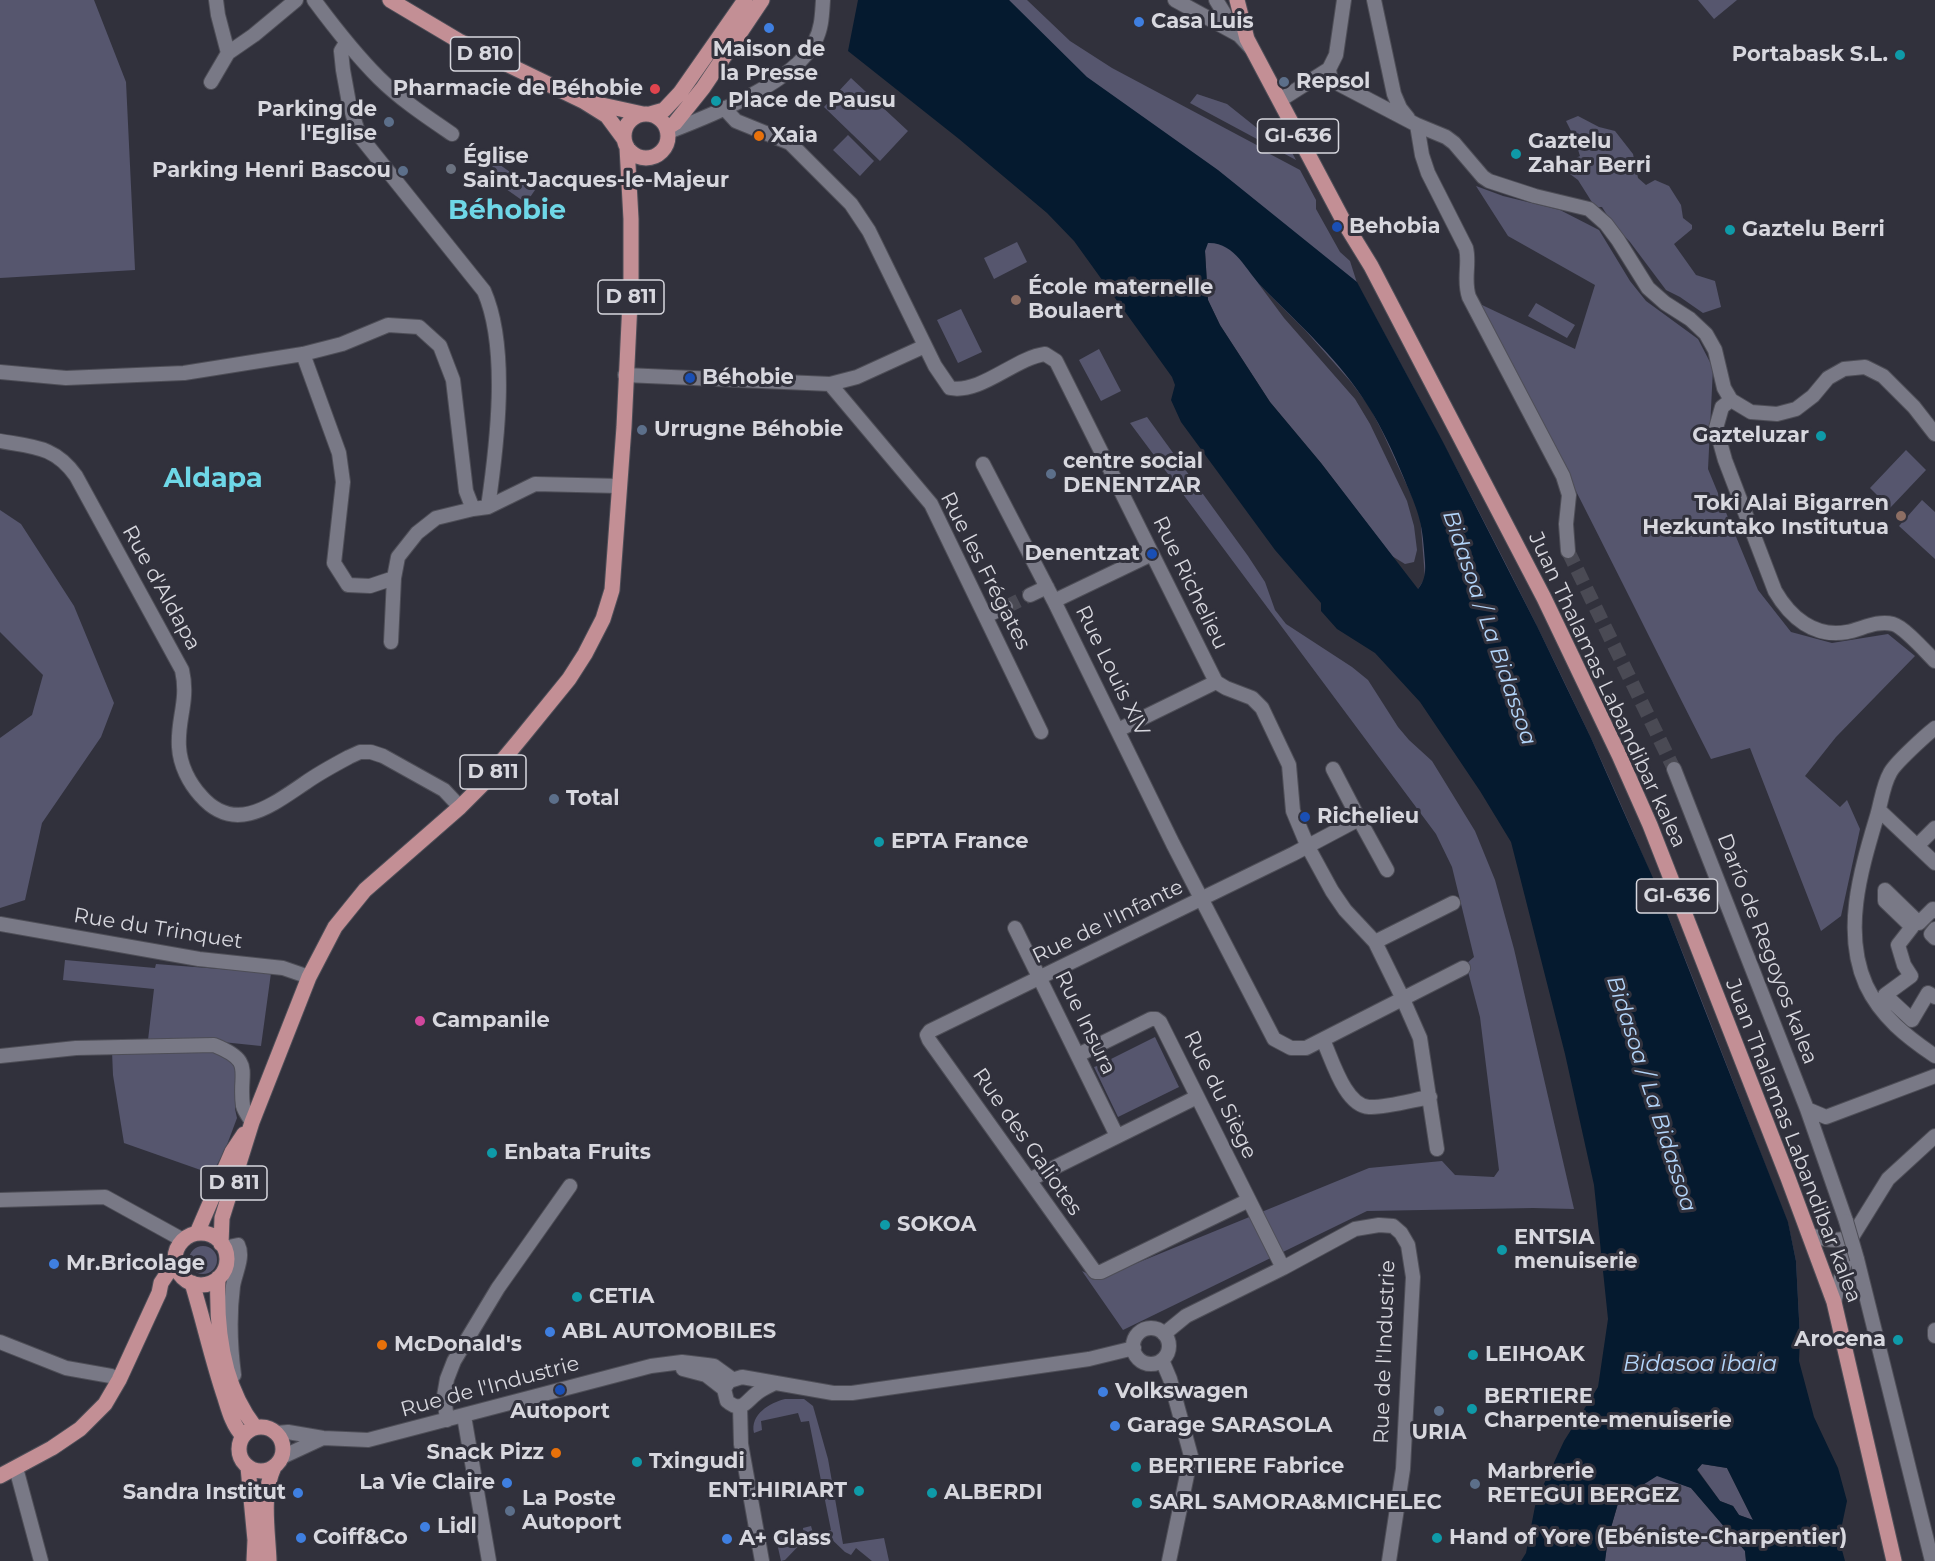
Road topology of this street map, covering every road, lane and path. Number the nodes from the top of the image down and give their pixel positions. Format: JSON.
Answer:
{"nodes":[{"id":1,"x":216,"y":0,"type":"edge"},
{"id":2,"x":296,"y":0,"type":"edge"},
{"id":3,"x":314,"y":0,"type":"edge"},
{"id":4,"x":390,"y":0,"type":"edge"},
{"id":5,"x":745,"y":0,"type":"edge"},
{"id":6,"x":762,"y":0,"type":"edge"},
{"id":7,"x":823,"y":0,"type":"edge"},
{"id":8,"x":1175,"y":0,"type":"edge"},
{"id":9,"x":1216,"y":0,"type":"edge"},
{"id":10,"x":1344,"y":0,"type":"edge"},
{"id":11,"x":1374,"y":0,"type":"edge"},
{"id":12,"x":1240,"y":1,"type":"edge"},
{"id":13,"x":1213,"y":21,"type":"junction"},
{"id":14,"x":346,"y":43,"type":"junction"},
{"id":15,"x":1251,"y":48,"type":"junction"},
{"id":16,"x":228,"y":53,"type":"junction"},
{"id":17,"x":1329,"y":69,"type":"junction"},
{"id":18,"x":211,"y":82,"type":"dead end"},
{"id":19,"x":1285,"y":97,"type":"junction"},
{"id":20,"x":583,"y":102,"type":"junction"},
{"id":21,"x":724,"y":108,"type":"junction"},
{"id":22,"x":647,"y":114,"type":"junction"},
{"id":23,"x":1417,"y":125,"type":"junction"},
{"id":24,"x":667,"y":130,"type":"junction"},
{"id":25,"x":452,"y":134,"type":"dead end"},
{"id":26,"x":625,"y":143,"type":"junction"},
{"id":27,"x":655,"y":156,"type":"junction"},
{"id":28,"x":630,"y":183,"type":"junction"},
{"id":29,"x":1371,"y":266,"type":"junction"},
{"id":30,"x":925,"y":346,"type":"junction"},
{"id":31,"x":303,"y":354,"type":"junction"},
{"id":32,"x":0,"y":372,"type":"edge"},
{"id":33,"x":625,"y":375,"type":"junction"},
{"id":34,"x":830,"y":384,"type":"junction"},
{"id":35,"x":1731,"y":400,"type":"junction"},
{"id":36,"x":1935,"y":434,"type":"edge"},
{"id":37,"x":0,"y":441,"type":"edge"},
{"id":38,"x":983,"y":464,"type":"dead end"},
{"id":39,"x":619,"y":486,"type":"junction"},
{"id":40,"x":488,"y":507,"type":"junction"},
{"id":41,"x":473,"y":509,"type":"junction"},
{"id":42,"x":1568,"y":551,"type":"tunnel mouth"},
{"id":43,"x":1152,"y":554,"type":"junction"},
{"id":44,"x":394,"y":578,"type":"junction"},
{"id":45,"x":1047,"y":587,"type":"junction"},
{"id":46,"x":1030,"y":595,"type":"tunnel mouth"},
{"id":47,"x":1054,"y":601,"type":"junction"},
{"id":48,"x":1006,"y":607,"type":"tunnel mouth"},
{"id":49,"x":985,"y":616,"type":"junction"},
{"id":50,"x":391,"y":642,"type":"dead end"},
{"id":51,"x":1935,"y":661,"type":"edge"},
{"id":52,"x":1216,"y":682,"type":"junction"},
{"id":53,"x":1935,"y":728,"type":"edge"},
{"id":54,"x":1118,"y":730,"type":"junction"},
{"id":55,"x":1041,"y":732,"type":"dead end"},
{"id":56,"x":1333,"y":769,"type":"dead end"},
{"id":57,"x":1674,"y":769,"type":"tunnel mouth"},
{"id":58,"x":460,"y":807,"type":"junction"},
{"id":59,"x":1879,"y":810,"type":"junction"},
{"id":60,"x":1359,"y":819,"type":"junction"},
{"id":61,"x":1935,"y":828,"type":"edge"},
{"id":62,"x":1922,"y":841,"type":"dead end"},
{"id":63,"x":1308,"y":847,"type":"junction"},
{"id":64,"x":1935,"y":863,"type":"edge"},
{"id":65,"x":1387,"y":870,"type":"dead end"},
{"id":66,"x":1201,"y":899,"type":"junction"},
{"id":67,"x":1453,"y":903,"type":"dead end"},
{"id":68,"x":1935,"y":911,"type":"edge"},
{"id":69,"x":0,"y":924,"type":"edge"},
{"id":70,"x":1015,"y":928,"type":"dead end"},
{"id":71,"x":1935,"y":929,"type":"edge"},
{"id":72,"x":1935,"y":938,"type":"edge"},
{"id":73,"x":1375,"y":942,"type":"junction"},
{"id":74,"x":1463,"y":968,"type":"dead end"},
{"id":75,"x":309,"y":977,"type":"junction"},
{"id":76,"x":1040,"y":979,"type":"junction"},
{"id":77,"x":1402,"y":997,"type":"junction"},
{"id":78,"x":1935,"y":997,"type":"edge"},
{"id":79,"x":927,"y":1035,"type":"joint"},
{"id":80,"x":1323,"y":1040,"type":"junction"},
{"id":81,"x":1078,"y":1055,"type":"junction"},
{"id":82,"x":0,"y":1056,"type":"edge"},
{"id":83,"x":1935,"y":1056,"type":"edge"},
{"id":84,"x":1935,"y":1076,"type":"edge"},
{"id":85,"x":1197,"y":1097,"type":"junction"},
{"id":86,"x":1430,"y":1097,"type":"junction"},
{"id":87,"x":1807,"y":1109,"type":"junction"},
{"id":88,"x":1826,"y":1117,"type":"junction"},
{"id":89,"x":252,"y":1122,"type":"junction"},
{"id":90,"x":1117,"y":1136,"type":"junction"},
{"id":91,"x":1935,"y":1136,"type":"edge"},
{"id":92,"x":1820,"y":1145,"type":"junction"},
{"id":93,"x":1437,"y":1149,"type":"dead end"},
{"id":94,"x":1029,"y":1180,"type":"junction"},
{"id":95,"x":570,"y":1186,"type":"dead end"},
{"id":96,"x":0,"y":1200,"type":"edge"},
{"id":97,"x":1248,"y":1200,"type":"junction"},
{"id":98,"x":1810,"y":1234,"type":"junction"},
{"id":99,"x":190,"y":1237,"type":"junction"},
{"id":100,"x":1852,"y":1237,"type":"junction"},
{"id":101,"x":223,"y":1246,"type":"junction"},
{"id":102,"x":175,"y":1262,"type":"junction"},
{"id":103,"x":1282,"y":1268,"type":"junction"},
{"id":104,"x":219,"y":1278,"type":"junction"},
{"id":105,"x":188,"y":1281,"type":"junction"},
{"id":106,"x":159,"y":1293,"type":"junction"},
{"id":107,"x":1834,"y":1302,"type":"junction"},
{"id":108,"x":1935,"y":1330,"type":"edge"},
{"id":109,"x":1164,"y":1334,"type":"junction"},
{"id":110,"x":1935,"y":1336,"type":"edge"},
{"id":111,"x":0,"y":1342,"type":"edge"},
{"id":112,"x":1134,"y":1348,"type":"junction"},
{"id":113,"x":1162,"y":1360,"type":"junction"},
{"id":114,"x":119,"y":1380,"type":"junction"},
{"id":115,"x":734,"y":1382,"type":"junction"},
{"id":116,"x":775,"y":1383,"type":"junction"},
{"id":117,"x":754,"y":1395,"type":"junction"},
{"id":118,"x":238,"y":1398,"type":"junction"},
{"id":119,"x":740,"y":1406,"type":"junction"},
{"id":120,"x":464,"y":1416,"type":"junction"},
{"id":121,"x":447,"y":1420,"type":"junction"},
{"id":122,"x":249,"y":1432,"type":"junction"},
{"id":123,"x":277,"y":1432,"type":"junction"},
{"id":124,"x":323,"y":1438,"type":"junction"},
{"id":125,"x":278,"y":1462,"type":"junction"},
{"id":126,"x":248,"y":1467,"type":"junction"},
{"id":127,"x":16,"y":1468,"type":"junction"},
{"id":128,"x":0,"y":1476,"type":"edge"},
{"id":129,"x":41,"y":1561,"type":"edge"},
{"id":130,"x":254,"y":1561,"type":"edge"},
{"id":131,"x":269,"y":1561,"type":"edge"},
{"id":132,"x":489,"y":1561,"type":"edge"},
{"id":133,"x":762,"y":1561,"type":"edge"},
{"id":134,"x":1169,"y":1561,"type":"edge"},
{"id":135,"x":1389,"y":1561,"type":"edge"},
{"id":136,"x":1894,"y":1561,"type":"edge"},
{"id":137,"x":1932,"y":1561,"type":"edge"}],
"edges":[{"from":1,"to":16,"type":"street"},
{"from":2,"to":16,"type":"street"},
{"from":3,"to":14,"type":"street"},
{"from":4,"to":20,"type":"main road","number":"D 810"},
{"from":5,"to":22,"type":"main road"},
{"from":6,"to":24,"type":"main road"},
{"from":7,"to":21,"type":"street"},
{"from":8,"to":13,"type":"street"},
{"from":9,"to":13,"type":"street"},
{"from":10,"to":17,"type":"street"},
{"from":11,"to":23,"type":"street"},
{"from":12,"to":15,"type":"main road","name":"Juan Thalamas Labandibar kalea","number":"GI-636"},
{"from":12,"to":19,"type":"main road","name":"Juan Thalamas Labandibar kalea","number":"GI-636"},
{"from":13,"to":15,"type":"street"},
{"from":14,"to":25,"type":"street"},
{"from":14,"to":40,"type":"street"},
{"from":15,"to":29,"type":"main road","name":"Juan Thalamas Labandibar kalea","number":"GI-636"},
{"from":16,"to":18,"type":"street"},
{"from":17,"to":19,"type":"street"},
{"from":17,"to":23,"type":"street"},
{"from":19,"to":29,"type":"main road","name":"Juan Thalamas Labandibar kalea","number":"GI-636"},
{"from":20,"to":22,"type":"main road","number":"D 810"},
{"from":20,"to":26,"type":"main road","number":"D 810"},
{"from":21,"to":24,"type":"street"},
{"from":21,"to":30,"type":"street","name":"Rue Richelieu"},
{"from":22,"to":24,"type":"main road"},
{"from":22,"to":26,"type":"main road"},
{"from":23,"to":35,"type":"street"},
{"from":23,"to":42,"type":"street"},
{"from":24,"to":27,"type":"main road"},
{"from":26,"to":27,"type":"main road"},
{"from":26,"to":28,"type":"main road","number":"D 811"},
{"from":27,"to":28,"type":"main road"},
{"from":28,"to":33,"type":"main road","number":"D 811"},
{"from":29,"to":98,"type":"main road","name":"Juan Thalamas Labandibar kalea","number":"GI-636"},
{"from":30,"to":34,"type":"street"},
{"from":30,"to":43,"type":"street","name":"Rue Richelieu"},
{"from":31,"to":32,"type":"street"},
{"from":31,"to":41,"type":"street"},
{"from":31,"to":44,"type":"street"},
{"from":33,"to":34,"type":"street"},
{"from":33,"to":39,"type":"main road","number":"D 811"},
{"from":34,"to":49,"type":"street","name":"Rue les Frégates"},
{"from":35,"to":36,"type":"street"},
{"from":35,"to":51,"type":"street"},
{"from":37,"to":58,"type":"street","name":"Rue d'Aldapa"},
{"from":38,"to":45,"type":"street","name":"Rue Louis XIV"},
{"from":39,"to":40,"type":"street"},
{"from":39,"to":58,"type":"main road","number":"D 811"},
{"from":40,"to":41,"type":"street"},
{"from":41,"to":44,"type":"street"},
{"from":43,"to":47,"type":"street"},
{"from":43,"to":52,"type":"street","name":"Rue Richelieu"},
{"from":44,"to":50,"type":"street"},
{"from":45,"to":46,"type":"street"},
{"from":45,"to":47,"type":"street","name":"Rue Louis XIV"},
{"from":47,"to":54,"type":"street","name":"Rue Louis XIV"},
{"from":48,"to":49,"type":"street"},
{"from":49,"to":55,"type":"street","name":"Rue les Frégates"},
{"from":52,"to":54,"type":"street"},
{"from":52,"to":63,"type":"street","name":"Rue Richelieu"},
{"from":53,"to":59,"type":"street"},
{"from":54,"to":66,"type":"street","name":"Rue Louis XIV"},
{"from":56,"to":60,"type":"street"},
{"from":57,"to":87,"type":"street","name":"Darío de Regoyos kalea"},
{"from":58,"to":75,"type":"main road","number":"D 811"},
{"from":59,"to":64,"type":"street"},
{"from":59,"to":83,"type":"street"},
{"from":60,"to":63,"type":"street","name":"Rue de l'Infante"},
{"from":60,"to":65,"type":"street"},
{"from":61,"to":62,"type":"street"},
{"from":63,"to":66,"type":"street","name":"Rue de l'Infante"},
{"from":63,"to":73,"type":"street","name":"Rue Richelieu"},
{"from":66,"to":76,"type":"street","name":"Rue de l'Infante"},
{"from":66,"to":80,"type":"street","name":"Rue Louis XIV"},
{"from":67,"to":73,"type":"street"},
{"from":68,"to":78,"type":"street"},
{"from":69,"to":75,"type":"street","name":"Rue du Trinquet"},
{"from":70,"to":76,"type":"street","name":"Rue Insura"},
{"from":71,"to":72,"type":"street"},
{"from":73,"to":77,"type":"street","name":"Rue Richelieu"},
{"from":74,"to":77,"type":"street","name":"Rue Louis XIV"},
{"from":75,"to":89,"type":"main road","number":"D 811"},
{"from":76,"to":79,"type":"street","name":"Rue de l'Infante"},
{"from":76,"to":81,"type":"street","name":"Rue Insura"},
{"from":77,"to":80,"type":"street","name":"Rue Louis XIV"},
{"from":77,"to":86,"type":"street","name":"Rue Richelieu"},
{"from":79,"to":94,"type":"street","name":"Rue des Galiotes"},
{"from":80,"to":86,"type":"street"},
{"from":81,"to":85,"type":"street","name":"Rue du Siège"},
{"from":81,"to":90,"type":"street","name":"Rue Insura"},
{"from":82,"to":89,"type":"street"},
{"from":84,"to":88,"type":"street"},
{"from":85,"to":90,"type":"street"},
{"from":85,"to":97,"type":"street","name":"Rue du Siège"},
{"from":86,"to":93,"type":"street","name":"Rue Richelieu"},
{"from":87,"to":88,"type":"street"},
{"from":87,"to":92,"type":"street","name":"Darío de Regoyos kalea"},
{"from":88,"to":92,"type":"street"},
{"from":89,"to":99,"type":"main road","number":"D 811"},
{"from":89,"to":101,"type":"main road","number":"D 811"},
{"from":90,"to":94,"type":"street"},
{"from":91,"to":100,"type":"street"},
{"from":92,"to":137,"type":"street","name":"Darío de Regoyos kalea","bridge":true},
{"from":94,"to":97,"type":"street","name":"Rue des Galiotes"},
{"from":95,"to":121,"type":"street"},
{"from":96,"to":99,"type":"street"},
{"from":97,"to":103,"type":"street","name":"Rue du Siège"},
{"from":98,"to":100,"type":"street"},
{"from":98,"to":107,"type":"main road","name":"Juan Thalamas Labandibar kalea","number":"GI-636"},
{"from":99,"to":101,"type":"main road"},
{"from":99,"to":102,"type":"main road"},
{"from":100,"to":107,"type":"street"},
{"from":101,"to":104,"type":"main road"},
{"from":101,"to":118,"type":"street"},
{"from":102,"to":105,"type":"main road"},
{"from":102,"to":106,"type":"main road"},
{"from":103,"to":109,"type":"street","name":"Rue de l'Industrie"},
{"from":103,"to":135,"type":"street","name":"Rue de l'Industrie"},
{"from":104,"to":105,"type":"main road"},
{"from":104,"to":118,"type":"main road"},
{"from":105,"to":106,"type":"main road"},
{"from":105,"to":122,"type":"main road"},
{"from":106,"to":114,"type":"main road"},
{"from":107,"to":136,"type":"main road","name":"Juan Thalamas Labandibar kalea","number":"GI-636"},
{"from":108,"to":110,"type":"street"},
{"from":109,"to":112,"type":"street"},
{"from":109,"to":113,"type":"street"},
{"from":111,"to":114,"type":"street"},
{"from":112,"to":113,"type":"street"},
{"from":112,"to":116,"type":"street","name":"Rue de l'Industrie"},
{"from":113,"to":134,"type":"street"},
{"from":114,"to":127,"type":"main road"},
{"from":115,"to":116,"type":"street","name":"Rue de l'Industrie"},
{"from":115,"to":117,"type":"street"},
{"from":115,"to":119,"type":"street","name":"Rue de l'Industrie"},
{"from":115,"to":120,"type":"street","name":"Rue de l'Industrie"},
{"from":116,"to":117,"type":"street"},
{"from":117,"to":119,"type":"street"},
{"from":118,"to":122,"type":"main road"},
{"from":119,"to":133,"type":"street"},
{"from":120,"to":121,"type":"street","name":"Rue de l'Industrie"},
{"from":120,"to":132,"type":"street"},
{"from":121,"to":124,"type":"street","name":"Rue de l'Industrie"},
{"from":122,"to":123,"type":"main road"},
{"from":122,"to":126,"type":"main road"},
{"from":123,"to":124,"type":"street","name":"Rue de l'Industrie"},
{"from":123,"to":125,"type":"main road"},
{"from":124,"to":125,"type":"street","name":"Rue de l'Industrie"},
{"from":125,"to":126,"type":"main road"},
{"from":125,"to":131,"type":"main road"},
{"from":126,"to":130,"type":"main road"},
{"from":127,"to":128,"type":"main road"},
{"from":127,"to":129,"type":"street"}]}
